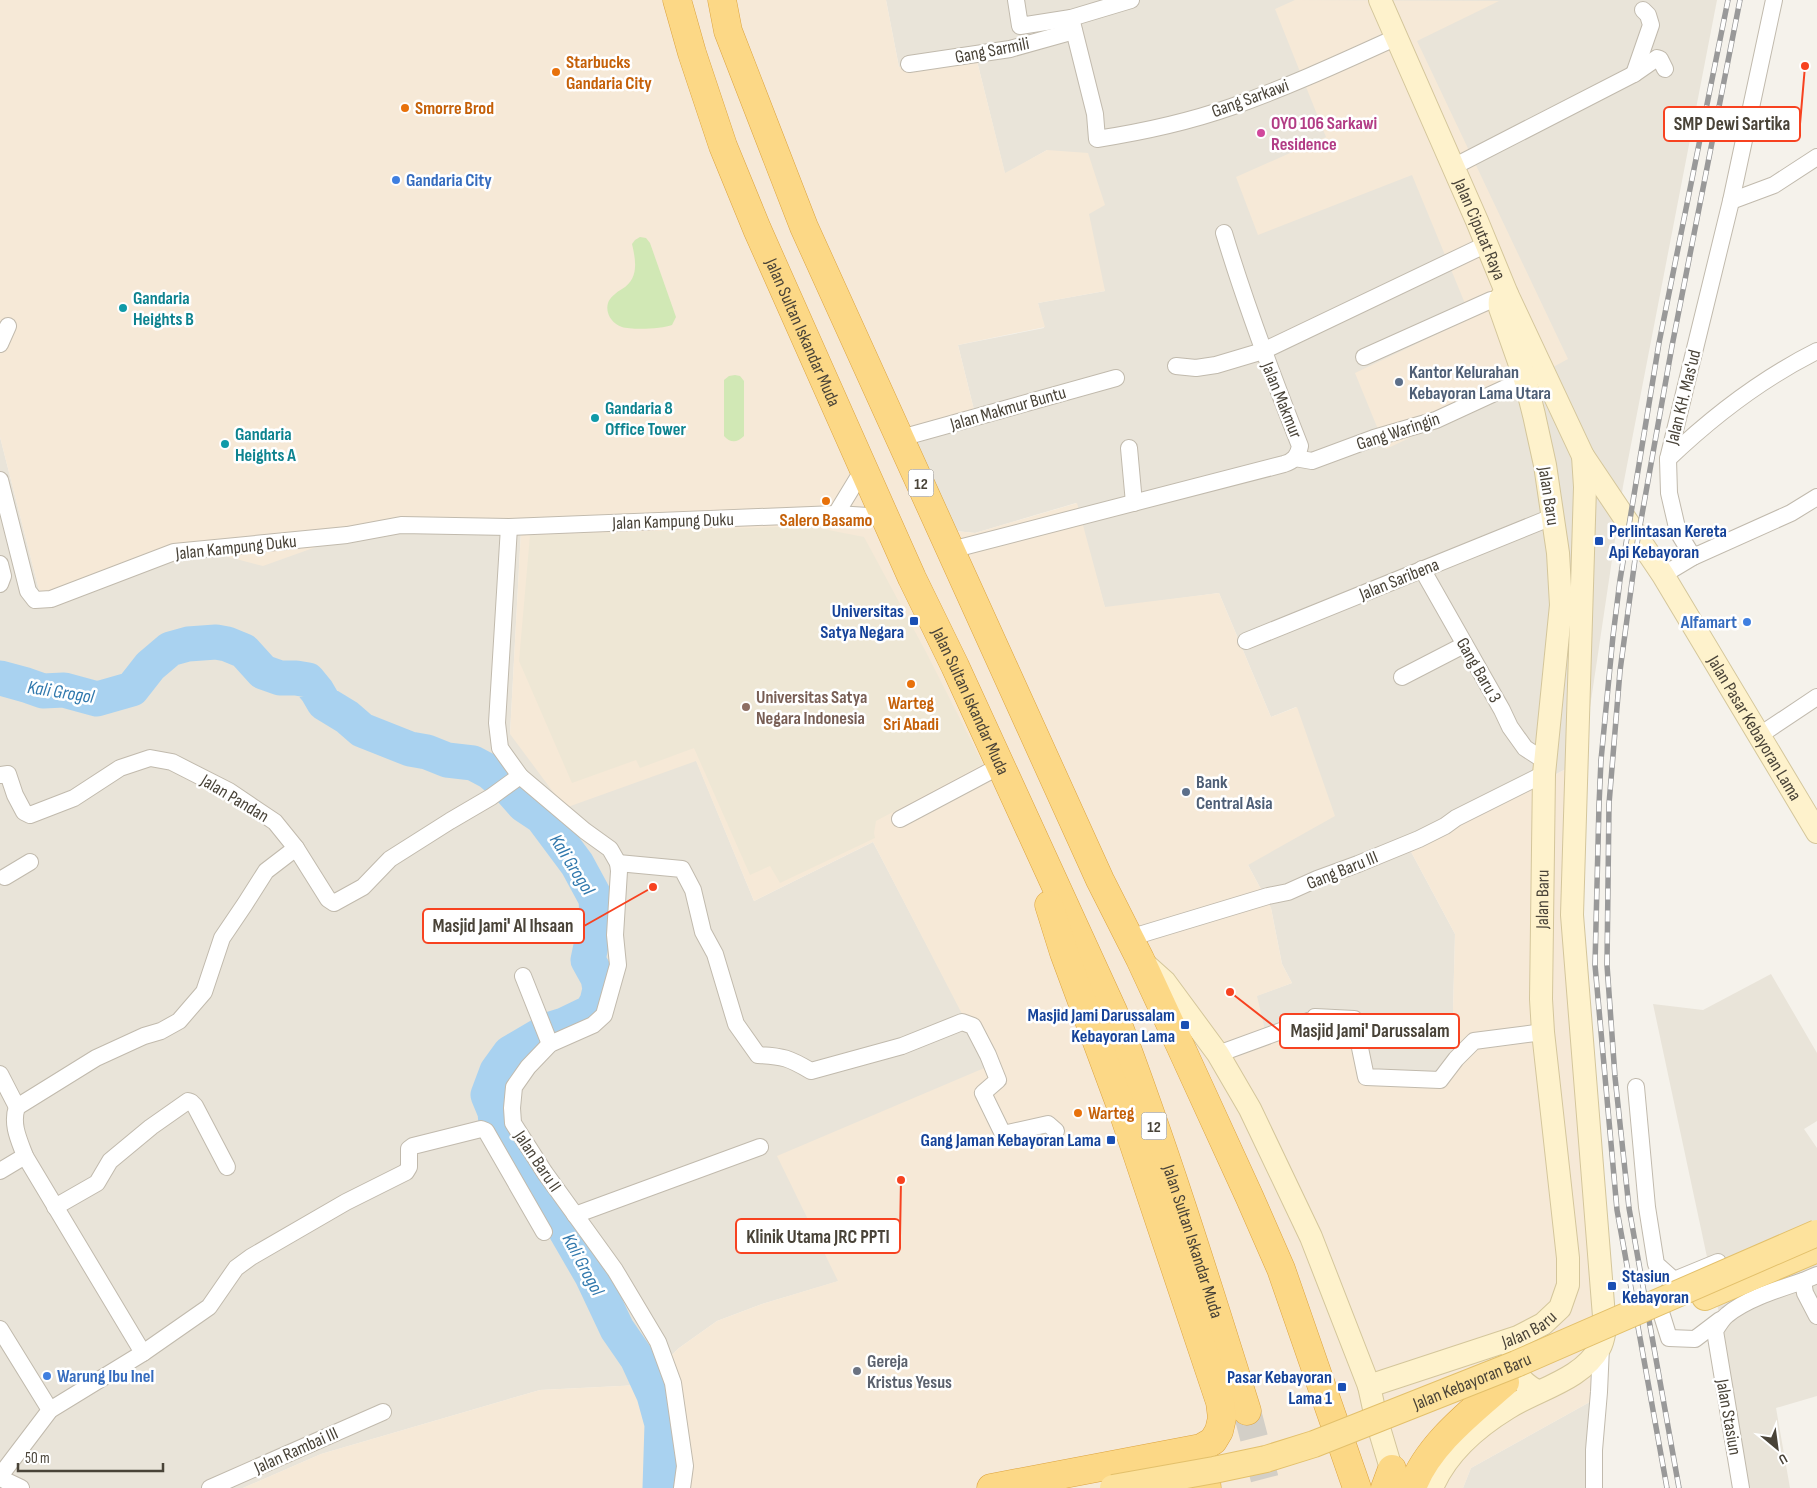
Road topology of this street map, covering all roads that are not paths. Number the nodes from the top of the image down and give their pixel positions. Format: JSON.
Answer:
{"nodes":[{"id":1,"x":677,"y":0,"type":"edge"},
{"id":2,"x":722,"y":0,"type":"edge"},
{"id":3,"x":1016,"y":0,"type":"edge"},
{"id":4,"x":1131,"y":0,"type":"edge"},
{"id":5,"x":1380,"y":0,"type":"edge"},
{"id":6,"x":1774,"y":0,"type":"edge"},
{"id":7,"x":1643,"y":10,"type":"dead end"},
{"id":8,"x":1072,"y":25,"type":"junction"},
{"id":9,"x":1397,"y":37,"type":"junction"},
{"id":10,"x":909,"y":64,"type":"dead end"},
{"id":11,"x":1665,"y":69,"type":"dead end"},
{"id":12,"x":1634,"y":74,"type":"junction"},
{"id":13,"x":1817,"y":157,"type":"edge"},
{"id":14,"x":1453,"y":167,"type":"junction"},
{"id":15,"x":1731,"y":201,"type":"junction"},
{"id":16,"x":1224,"y":233,"type":"dead end"},
{"id":17,"x":1487,"y":244,"type":"junction"},
{"id":18,"x":1503,"y":297,"type":"junction"},
{"id":19,"x":8,"y":326,"type":"dead end"},
{"id":20,"x":0,"y":344,"type":"edge"},
{"id":21,"x":1263,"y":351,"type":"junction"},
{"id":22,"x":1817,"y":351,"type":"edge"},
{"id":23,"x":1364,"y":357,"type":"dead end"},
{"id":24,"x":1176,"y":366,"type":"dead end"},
{"id":25,"x":1116,"y":378,"type":"dead end"},
{"id":26,"x":1525,"y":379,"type":"junction"},
{"id":27,"x":901,"y":438,"type":"junction"},
{"id":28,"x":1129,"y":448,"type":"dead end"},
{"id":29,"x":1583,"y":456,"type":"junction"},
{"id":30,"x":1295,"y":458,"type":"junction"},
{"id":31,"x":1668,"y":459,"type":"junction"},
{"id":32,"x":864,"y":468,"type":"junction"},
{"id":33,"x":0,"y":480,"type":"edge"},
{"id":34,"x":1585,"y":487,"type":"junction"},
{"id":35,"x":1817,"y":497,"type":"edge"},
{"id":36,"x":1134,"y":503,"type":"junction"},
{"id":37,"x":836,"y":514,"type":"junction"},
{"id":38,"x":884,"y":517,"type":"junction"},
{"id":39,"x":1552,"y":517,"type":"junction"},
{"id":40,"x":1629,"y":523,"type":"junction"},
{"id":41,"x":509,"y":527,"type":"junction"},
{"id":42,"x":951,"y":550,"type":"junction"},
{"id":43,"x":1693,"y":557,"type":"junction"},
{"id":44,"x":0,"y":564,"type":"edge"},
{"id":45,"x":1422,"y":569,"type":"junction"},
{"id":46,"x":1662,"y":575,"type":"junction"},
{"id":47,"x":0,"y":584,"type":"edge"},
{"id":48,"x":1246,"y":641,"type":"dead end"},
{"id":49,"x":1464,"y":645,"type":"junction"},
{"id":50,"x":1402,"y":677,"type":"dead end"},
{"id":51,"x":1817,"y":697,"type":"edge"},
{"id":52,"x":1760,"y":735,"type":"junction"},
{"id":53,"x":1000,"y":766,"type":"junction"},
{"id":54,"x":1545,"y":768,"type":"junction"},
{"id":55,"x":0,"y":775,"type":"edge"},
{"id":56,"x":517,"y":778,"type":"junction"},
{"id":57,"x":900,"y":818,"type":"dead end"},
{"id":58,"x":1817,"y":832,"type":"edge"},
{"id":59,"x":296,"y":848,"type":"junction"},
{"id":60,"x":1040,"y":849,"type":"junction"},
{"id":61,"x":30,"y":862,"type":"dead end"},
{"id":62,"x":618,"y":863,"type":"junction"},
{"id":63,"x":2,"y":874,"type":"edge"},
{"id":64,"x":1134,"y":949,"type":"junction"},
{"id":65,"x":523,"y":976,"type":"dead end"},
{"id":66,"x":1543,"y":1032,"type":"junction"},
{"id":67,"x":548,"y":1038,"type":"junction"},
{"id":68,"x":1218,"y":1054,"type":"junction"},
{"id":69,"x":0,"y":1074,"type":"edge"},
{"id":70,"x":1636,"y":1087,"type":"dead end"},
{"id":71,"x":17,"y":1107,"type":"junction"},
{"id":72,"x":1056,"y":1131,"type":"dead end"},
{"id":73,"x":760,"y":1147,"type":"dead end"},
{"id":74,"x":25,"y":1156,"type":"junction"},
{"id":75,"x":227,"y":1167,"type":"dead end"},
{"id":76,"x":0,"y":1171,"type":"edge"},
{"id":77,"x":55,"y":1207,"type":"junction"},
{"id":78,"x":575,"y":1215,"type":"junction"},
{"id":79,"x":1817,"y":1220,"type":"edge"},
{"id":80,"x":544,"y":1232,"type":"dead end"},
{"id":81,"x":1817,"y":1233,"type":"edge"},
{"id":82,"x":1817,"y":1249,"type":"edge"},
{"id":83,"x":1810,"y":1278,"type":"edge"},
{"id":84,"x":1674,"y":1280,"type":"junction"},
{"id":85,"x":1725,"y":1316,"type":"junction"},
{"id":86,"x":1817,"y":1316,"type":"edge"},
{"id":87,"x":0,"y":1329,"type":"edge"},
{"id":88,"x":1518,"y":1337,"type":"junction"},
{"id":89,"x":1601,"y":1347,"type":"junction"},
{"id":90,"x":143,"y":1354,"type":"junction"},
{"id":91,"x":1505,"y":1382,"type":"junction"},
{"id":92,"x":1369,"y":1386,"type":"junction"},
{"id":93,"x":1537,"y":1391,"type":"junction"},
{"id":94,"x":50,"y":1410,"type":"junction"},
{"id":95,"x":1247,"y":1411,"type":"tunnel mouth"},
{"id":96,"x":383,"y":1412,"type":"dead end"},
{"id":97,"x":1176,"y":1453,"type":"junction"},
{"id":98,"x":0,"y":1477,"type":"edge"},
{"id":99,"x":1392,"y":1482,"type":"edge"},
{"id":100,"x":21,"y":1488,"type":"edge"},
{"id":101,"x":210,"y":1488,"type":"edge"},
{"id":102,"x":682,"y":1488,"type":"edge"},
{"id":103,"x":992,"y":1488,"type":"edge"},
{"id":104,"x":1113,"y":1488,"type":"edge"},
{"id":105,"x":1209,"y":1488,"type":"edge"},
{"id":106,"x":1357,"y":1488,"type":"edge"},
{"id":107,"x":1412,"y":1488,"type":"edge"},
{"id":108,"x":1432,"y":1488,"type":"edge"},
{"id":109,"x":1594,"y":1488,"type":"edge"},
{"id":110,"x":1741,"y":1488,"type":"edge"}],
"edges":[{"from":1,"to":32,"type":"highway","name":"Jalan Sultan Iskandar Muda","number":"12"},
{"from":2,"to":27,"type":"highway","number":"12"},
{"from":3,"to":8,"type":"street"},
{"from":4,"to":8,"type":"street"},
{"from":5,"to":9,"type":"main road","name":"Jalan Ciputat Raya"},
{"from":6,"to":15,"type":"street","name":"Jalan KH. Mas'ud"},
{"from":7,"to":12,"type":"street"},
{"from":8,"to":9,"type":"street","name":"Gang Sarkawi"},
{"from":8,"to":10,"type":"street","name":"Gang Sarmili"},
{"from":9,"to":14,"type":"main road","name":"Jalan Ciputat Raya"},
{"from":11,"to":12,"type":"street"},
{"from":12,"to":14,"type":"street"},
{"from":13,"to":15,"type":"street"},
{"from":14,"to":17,"type":"main road","name":"Jalan Ciputat Raya"},
{"from":15,"to":31,"type":"street","name":"Jalan KH. Mas'ud"},
{"from":16,"to":21,"type":"street"},
{"from":17,"to":18,"type":"main road","name":"Jalan Ciputat Raya"},
{"from":17,"to":21,"type":"street","name":"Jalan Makmur"},
{"from":18,"to":23,"type":"street"},
{"from":18,"to":26,"type":"main road","name":"Jalan Baru"},
{"from":18,"to":29,"type":"main road","name":"Jalan Ciputat Raya"},
{"from":19,"to":20,"type":"street"},
{"from":21,"to":24,"type":"street"},
{"from":21,"to":30,"type":"street","name":"Jalan Makmur"},
{"from":22,"to":31,"type":"street"},
{"from":25,"to":27,"type":"street","name":"Jalan Makmur Buntu"},
{"from":26,"to":30,"type":"street","name":"Gang Waringin"},
{"from":26,"to":39,"type":"main road","name":"Jalan Baru"},
{"from":27,"to":42,"type":"highway","number":"12"},
{"from":28,"to":36,"type":"street"},
{"from":29,"to":34,"type":"main road","name":"Jalan Baru"},
{"from":29,"to":40,"type":"main road","name":"Jalan Pasar Kebayoran Lama"},
{"from":30,"to":36,"type":"street","name":"Jalan Makmur"},
{"from":31,"to":43,"type":"street","name":"Jalan KH. Mas'ud"},
{"from":32,"to":37,"type":"street"},
{"from":32,"to":38,"type":"highway","name":"Jalan Sultan Iskandar Muda","number":"12"},
{"from":33,"to":41,"type":"street","name":"Jalan Kampung Duku"},
{"from":34,"to":40,"type":"main road","name":"Jalan Pasar Kebayoran Lama"},
{"from":34,"to":89,"type":"main road","name":"Jalan Baru"},
{"from":35,"to":43,"type":"street"},
{"from":36,"to":42,"type":"street","name":"Jalan Makmur"},
{"from":37,"to":38,"type":"street","name":"Jalan Kampung Duku"},
{"from":37,"to":41,"type":"street","name":"Jalan Kampung Duku"},
{"from":38,"to":53,"type":"highway","name":"Jalan Sultan Iskandar Muda","number":"12"},
{"from":39,"to":45,"type":"street","name":"Jalan Saribena"},
{"from":39,"to":54,"type":"main road","name":"Jalan Baru"},
{"from":40,"to":46,"type":"main road","name":"Jalan Pasar Kebayoran Lama"},
{"from":41,"to":56,"type":"street"},
{"from":42,"to":64,"type":"highway","number":"12"},
{"from":43,"to":46,"type":"street"},
{"from":44,"to":47,"type":"street"},
{"from":45,"to":48,"type":"street","name":"Jalan Saribena"},
{"from":45,"to":49,"type":"street","name":"Gang Baru 3"},
{"from":46,"to":52,"type":"main road","name":"Jalan Pasar Kebayoran Lama"},
{"from":49,"to":50,"type":"street"},
{"from":49,"to":54,"type":"street","name":"Gang Baru 3"},
{"from":51,"to":52,"type":"street"},
{"from":52,"to":58,"type":"main road","name":"Jalan Pasar Kebayoran Lama"},
{"from":53,"to":57,"type":"street"},
{"from":53,"to":60,"type":"highway","name":"Jalan Sultan Iskandar Muda","number":"12"},
{"from":54,"to":64,"type":"street","name":"Gang Baru III"},
{"from":54,"to":66,"type":"main road","name":"Jalan Baru"},
{"from":55,"to":59,"type":"street","name":"Jalan Pandan"},
{"from":56,"to":59,"type":"street","name":"Jalan Pandan"},
{"from":56,"to":62,"type":"street"},
{"from":59,"to":71,"type":"street"},
{"from":60,"to":95,"type":"highway","name":"Jalan Sultan Iskandar Muda","number":"12"},
{"from":60,"to":97,"type":"highway"},
{"from":61,"to":63,"type":"street"},
{"from":62,"to":67,"type":"street","name":"Jalan Baru II"},
{"from":62,"to":72,"type":"street"},
{"from":64,"to":68,"type":"main road"},
{"from":64,"to":106,"type":"highway","number":"12"},
{"from":65,"to":67,"type":"street"},
{"from":66,"to":68,"type":"street"},
{"from":66,"to":88,"type":"main road","name":"Jalan Baru"},
{"from":67,"to":78,"type":"street","name":"Jalan Baru II"},
{"from":68,"to":92,"type":"main road"},
{"from":69,"to":71,"type":"street"},
{"from":70,"to":84,"type":"street"},
{"from":71,"to":74,"type":"street"},
{"from":73,"to":78,"type":"street"},
{"from":74,"to":76,"type":"street"},
{"from":74,"to":77,"type":"street"},
{"from":75,"to":77,"type":"street"},
{"from":77,"to":90,"type":"street"},
{"from":78,"to":102,"type":"street","name":"Jalan Baru II"},
{"from":79,"to":84,"type":"street"},
{"from":80,"to":90,"type":"street"},
{"from":81,"to":104,"type":"main road","name":"Jalan Kebayoran Baru","bridge":true},
{"from":82,"to":91,"type":"main road","name":"Jalan Kebayoran Baru"},
{"from":83,"to":85,"type":"street"},
{"from":83,"to":86,"type":"street"},
{"from":84,"to":85,"type":"street"},
{"from":85,"to":110,"type":"street","name":"Jalan Stasiun"},
{"from":87,"to":94,"type":"street"},
{"from":88,"to":92,"type":"main road","name":"Jalan Baru"},
{"from":88,"to":93,"type":"main road"},
{"from":89,"to":93,"type":"main road"},
{"from":89,"to":109,"type":"street"},
{"from":90,"to":94,"type":"street"},
{"from":91,"to":105,"type":"main road","name":"Jalan Kebayoran Baru"},
{"from":91,"to":107,"type":"highway"},
{"from":92,"to":99,"type":"main road"},
{"from":93,"to":108,"type":"main road"},
{"from":94,"to":98,"type":"street"},
{"from":96,"to":101,"type":"street","name":"Jalan Rambai III"},
{"from":97,"to":103,"type":"highway"},
{"from":97,"to":105,"type":"highway"},
{"from":98,"to":100,"type":"street"}]}
